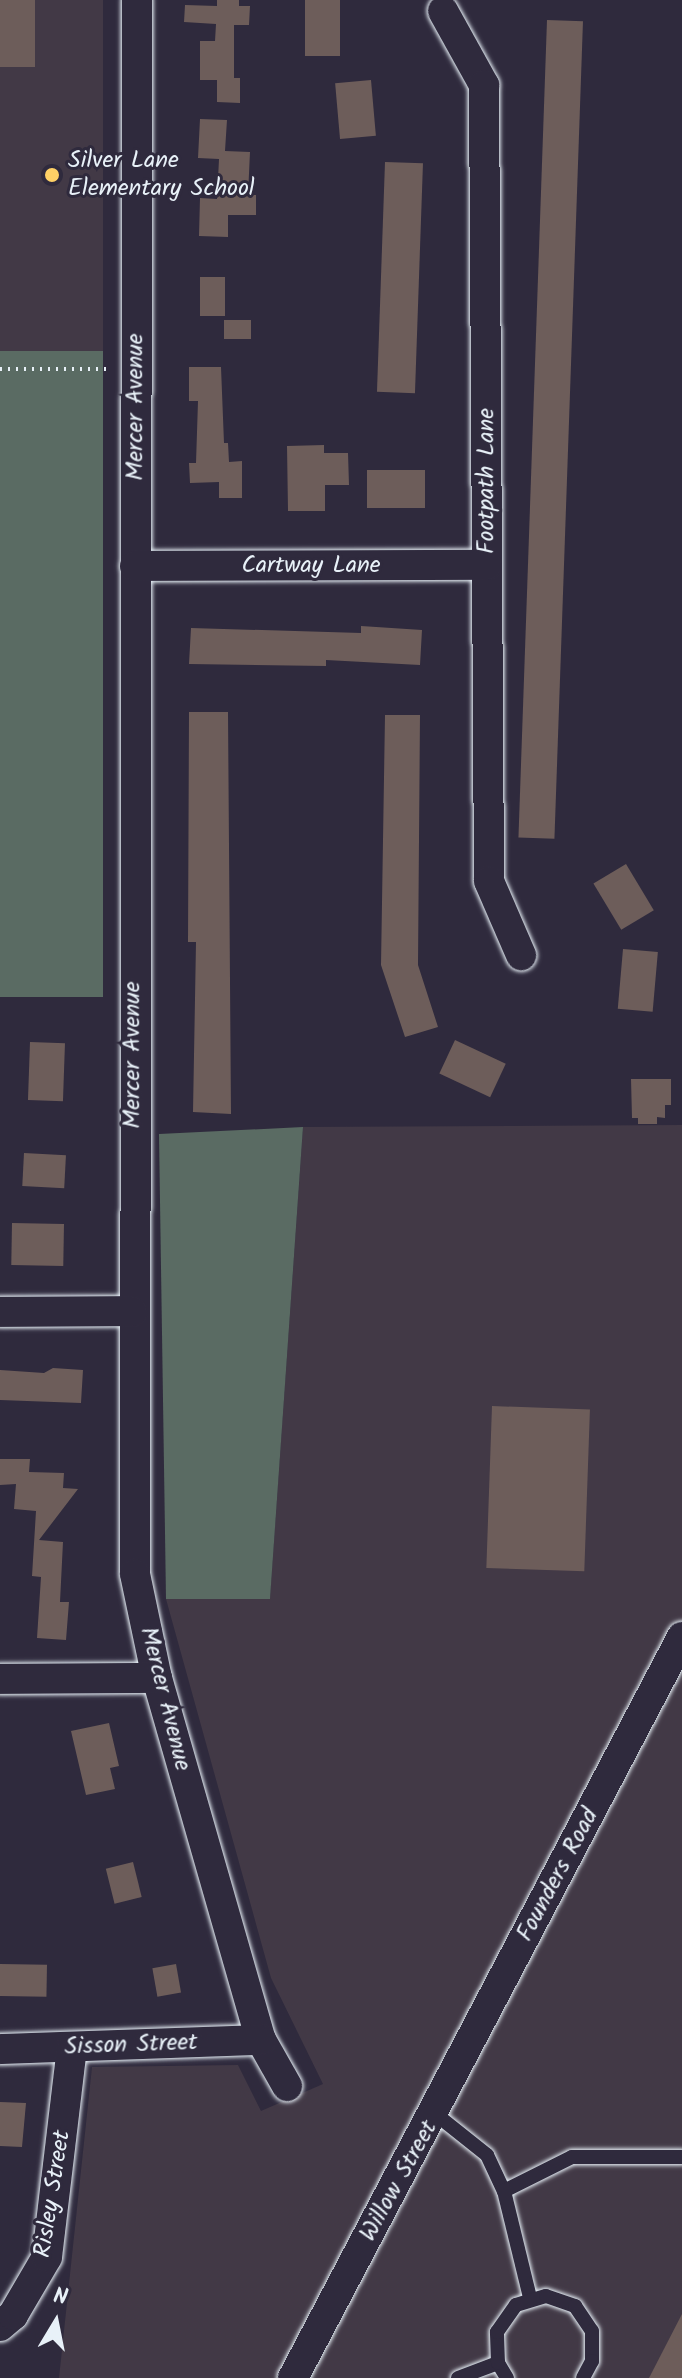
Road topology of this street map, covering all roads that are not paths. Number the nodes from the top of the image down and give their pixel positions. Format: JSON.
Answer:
{"nodes":[{"id":1,"x":137,"y":0,"type":"edge"},
{"id":2,"x":443,"y":11,"type":"dead end"},
{"id":3,"x":487,"y":565,"type":"junction"},
{"id":4,"x":135,"y":566,"type":"junction"},
{"id":5,"x":521,"y":955,"type":"dead end"},
{"id":6,"x":132,"y":1311,"type":"junction"},
{"id":7,"x":0,"y":1312,"type":"edge"},
{"id":8,"x":682,"y":1637,"type":"edge"},
{"id":9,"x":157,"y":1678,"type":"junction"},
{"id":10,"x":0,"y":1679,"type":"edge"},
{"id":11,"x":261,"y":2040,"type":"junction"},
{"id":12,"x":72,"y":2048,"type":"junction"},
{"id":13,"x":0,"y":2049,"type":"edge"},
{"id":14,"x":287,"y":2086,"type":"dead end"},
{"id":15,"x":433,"y":2112,"type":"junction"},
{"id":16,"x":682,"y":2157,"type":"edge"},
{"id":17,"x":504,"y":2191,"type":"junction"},
{"id":18,"x":530,"y":2298,"type":"junction"},
{"id":19,"x":0,"y":2326,"type":"edge"},
{"id":20,"x":498,"y":2363,"type":"junction"},
{"id":21,"x":293,"y":2378,"type":"edge"},
{"id":22,"x":458,"y":2378,"type":"edge"},
{"id":23,"x":507,"y":2378,"type":"edge"},
{"id":24,"x":583,"y":2378,"type":"edge"}],
"edges":[{"from":1,"to":4,"type":"street","name":"Mercer Avenue"},
{"from":2,"to":3,"type":"street","name":"Footpath Lane"},
{"from":3,"to":4,"type":"street","name":"Cartway Lane"},
{"from":3,"to":5,"type":"street","name":"Footpath Lane"},
{"from":4,"to":6,"type":"street","name":"Mercer Avenue"},
{"from":6,"to":7,"type":"street"},
{"from":6,"to":9,"type":"street","name":"Mercer Avenue"},
{"from":8,"to":15,"type":"street","name":"Founders Road"},
{"from":9,"to":10,"type":"street"},
{"from":9,"to":11,"type":"street","name":"Mercer Avenue"},
{"from":11,"to":12,"type":"street","name":"Sisson Street"},
{"from":11,"to":14,"type":"street","name":"Mercer Avenue"},
{"from":12,"to":13,"type":"street","name":"Sisson Street"},
{"from":12,"to":19,"type":"street","name":"Risley Street"},
{"from":15,"to":17,"type":"lane","name":"Willow Street"},
{"from":15,"to":21,"type":"street","name":"Willow Street"},
{"from":16,"to":17,"type":"lane"},
{"from":17,"to":18,"type":"lane","name":"Willow Street"},
{"from":18,"to":20,"type":"lane"},
{"from":18,"to":24,"type":"lane"},
{"from":20,"to":22,"type":"lane"},
{"from":20,"to":23,"type":"lane"}]}
